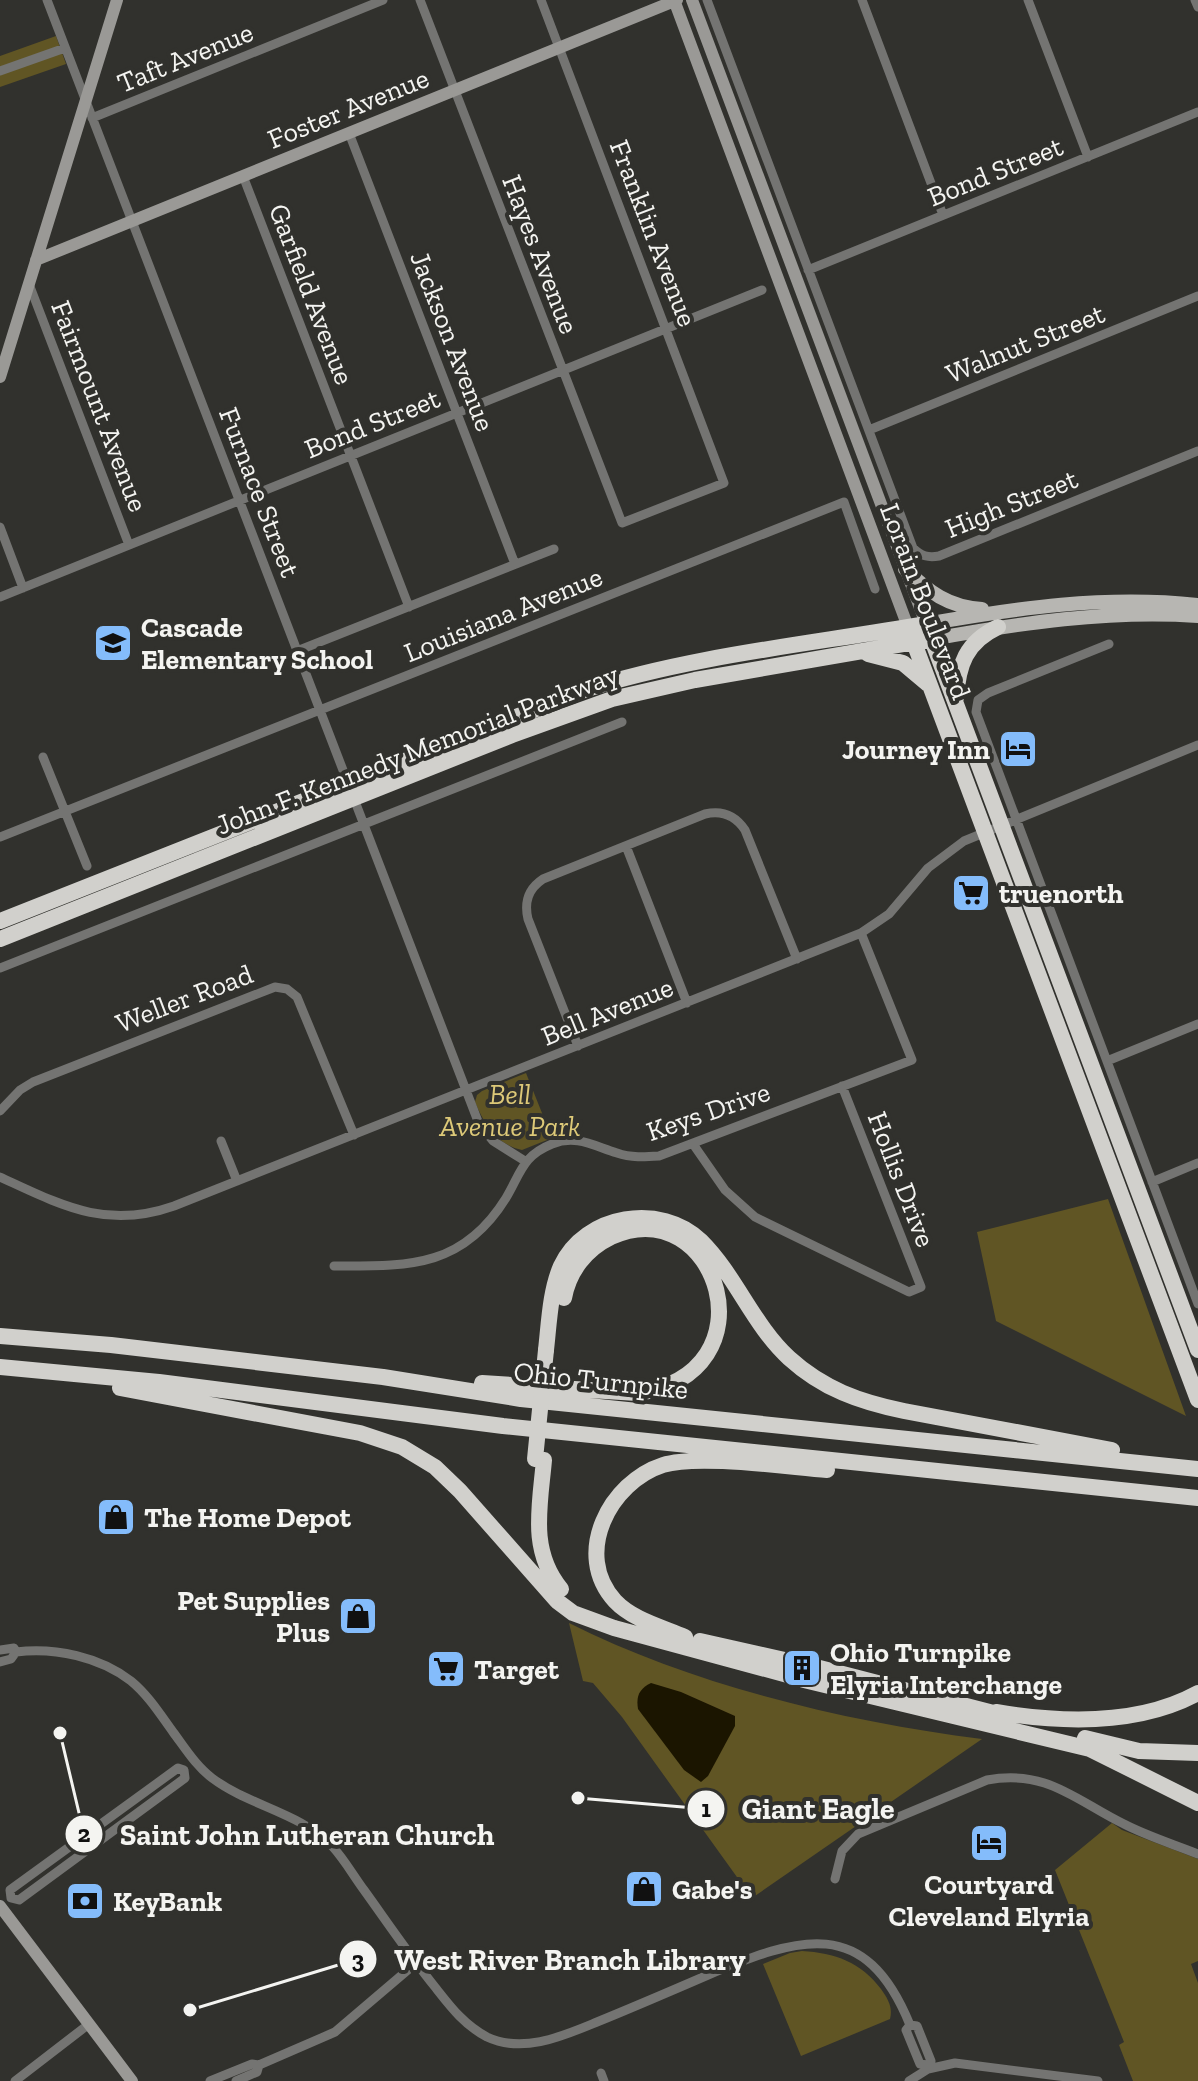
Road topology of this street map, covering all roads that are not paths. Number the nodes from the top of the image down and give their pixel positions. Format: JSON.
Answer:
{"nodes":[{"id":1,"x":47,"y":0,"type":"edge"},
{"id":2,"x":117,"y":0,"type":"edge"},
{"id":3,"x":383,"y":0,"type":"edge"},
{"id":4,"x":420,"y":0,"type":"edge"},
{"id":5,"x":541,"y":0,"type":"edge"},
{"id":6,"x":675,"y":0,"type":"edge"},
{"id":7,"x":692,"y":0,"type":"edge"},
{"id":8,"x":707,"y":0,"type":"edge"},
{"id":9,"x":862,"y":0,"type":"edge"},
{"id":10,"x":1028,"y":0,"type":"edge"},
{"id":11,"x":1195,"y":0,"type":"edge"},
{"id":12,"x":1198,"y":7,"type":"edge"},
{"id":13,"x":65,"y":48,"type":"junction"},
{"id":14,"x":559,"y":48,"type":"junction"},
{"id":15,"x":0,"y":71,"type":"edge"},
{"id":16,"x":455,"y":90,"type":"junction"},
{"id":17,"x":86,"y":102,"type":"junction"},
{"id":18,"x":1198,"y":112,"type":"edge"},
{"id":19,"x":92,"y":118,"type":"junction"},
{"id":20,"x":349,"y":133,"type":"junction"},
{"id":21,"x":1088,"y":157,"type":"junction"},
{"id":22,"x":243,"y":176,"type":"junction"},
{"id":23,"x":943,"y":215,"type":"junction"},
{"id":24,"x":132,"y":221,"type":"junction"},
{"id":25,"x":36,"y":260,"type":"junction"},
{"id":26,"x":808,"y":270,"type":"junction"},
{"id":27,"x":29,"y":284,"type":"junction"},
{"id":28,"x":762,"y":290,"type":"dead end"},
{"id":29,"x":1198,"y":296,"type":"edge"},
{"id":30,"x":666,"y":328,"type":"junction"},
{"id":31,"x":562,"y":370,"type":"junction"},
{"id":32,"x":0,"y":377,"type":"edge"},
{"id":33,"x":456,"y":412,"type":"junction"},
{"id":34,"x":869,"y":430,"type":"junction"},
{"id":35,"x":1198,"y":451,"type":"edge"},
{"id":36,"x":351,"y":455,"type":"junction"},
{"id":37,"x":239,"y":500,"type":"junction"},
{"id":38,"x":622,"y":523,"type":"joint"},
{"id":39,"x":0,"y":527,"type":"edge"},
{"id":40,"x":129,"y":545,"type":"junction"},
{"id":41,"x":554,"y":549,"type":"dead end"},
{"id":42,"x":515,"y":564,"type":"junction"},
{"id":43,"x":905,"y":569,"type":"junction"},
{"id":44,"x":23,"y":588,"type":"junction"},
{"id":45,"x":875,"y":589,"type":"dead end"},
{"id":46,"x":0,"y":597,"type":"edge"},
{"id":47,"x":1198,"y":605,"type":"edge"},
{"id":48,"x":409,"y":607,"type":"junction"},
{"id":49,"x":1010,"y":609,"type":"junction"},
{"id":50,"x":1198,"y":616,"type":"edge"},
{"id":51,"x":998,"y":627,"type":"junction"},
{"id":52,"x":929,"y":631,"type":"junction"},
{"id":53,"x":911,"y":634,"type":"junction"},
{"id":54,"x":1109,"y":644,"type":"dead end"},
{"id":55,"x":297,"y":651,"type":"junction"},
{"id":56,"x":855,"y":652,"type":"junction"},
{"id":57,"x":936,"y":698,"type":"junction"},
{"id":58,"x":956,"y":704,"type":"junction"},
{"id":59,"x":320,"y":710,"type":"junction"},
{"id":60,"x":622,"y":722,"type":"dead end"},
{"id":61,"x":1198,"y":745,"type":"edge"},
{"id":62,"x":43,"y":757,"type":"dead end"},
{"id":63,"x":351,"y":790,"type":"junction"},
{"id":64,"x":65,"y":812,"type":"junction"},
{"id":65,"x":364,"y":824,"type":"junction"},
{"id":66,"x":1001,"y":825,"type":"junction"},
{"id":67,"x":0,"y":837,"type":"edge"},
{"id":68,"x":626,"y":846,"type":"junction"},
{"id":69,"x":87,"y":866,"type":"dead end"},
{"id":70,"x":0,"y":921,"type":"edge"},
{"id":71,"x":861,"y":933,"type":"junction"},
{"id":72,"x":0,"y":939,"type":"edge"},
{"id":73,"x":797,"y":959,"type":"junction"},
{"id":74,"x":0,"y":968,"type":"edge"},
{"id":75,"x":687,"y":1003,"type":"junction"},
{"id":76,"x":1198,"y":1024,"type":"edge"},
{"id":77,"x":578,"y":1046,"type":"junction"},
{"id":78,"x":1107,"y":1061,"type":"junction"},
{"id":79,"x":842,"y":1086,"type":"junction"},
{"id":80,"x":466,"y":1090,"type":"junction"},
{"id":81,"x":0,"y":1111,"type":"edge"},
{"id":82,"x":354,"y":1135,"type":"junction"},
{"id":83,"x":221,"y":1141,"type":"dead end"},
{"id":84,"x":693,"y":1144,"type":"junction"},
{"id":85,"x":525,"y":1161,"type":"junction"},
{"id":86,"x":1198,"y":1163,"type":"edge"},
{"id":87,"x":0,"y":1177,"type":"edge"},
{"id":88,"x":237,"y":1181,"type":"junction"},
{"id":89,"x":1152,"y":1182,"type":"junction"},
{"id":90,"x":334,"y":1266,"type":"dead end"},
{"id":91,"x":1197,"y":1301,"type":"edge"},
{"id":92,"x":0,"y":1336,"type":"edge"},
{"id":93,"x":1198,"y":1350,"type":"edge"},
{"id":94,"x":551,"y":1351,"type":"junction"},
{"id":95,"x":0,"y":1369,"type":"edge"},
{"id":96,"x":383,"y":1377,"type":"junction"},
{"id":97,"x":1198,"y":1400,"type":"edge"},
{"id":98,"x":540,"y":1460,"type":"junction"},
{"id":99,"x":1197,"y":1468,"type":"edge"},
{"id":100,"x":1030,"y":1481,"type":"junction"},
{"id":101,"x":1198,"y":1498,"type":"edge"},
{"id":102,"x":543,"y":1583,"type":"junction"},
{"id":103,"x":685,"y":1637,"type":"junction"},
{"id":104,"x":0,"y":1650,"type":"edge"},
{"id":105,"x":16,"y":1652,"type":"junction"},
{"id":106,"x":0,"y":1662,"type":"edge"},
{"id":107,"x":801,"y":1671,"type":"junction"},
{"id":108,"x":1198,"y":1693,"type":"edge"},
{"id":109,"x":983,"y":1710,"type":"junction"},
{"id":110,"x":1090,"y":1749,"type":"junction"},
{"id":111,"x":1198,"y":1753,"type":"edge"},
{"id":112,"x":1198,"y":1760,"type":"edge"},
{"id":113,"x":196,"y":1762,"type":"junction"},
{"id":114,"x":1198,"y":1803,"type":"edge"},
{"id":115,"x":1198,"y":1854,"type":"edge"},
{"id":116,"x":835,"y":1879,"type":"dead end"},
{"id":117,"x":0,"y":1906,"type":"edge"},
{"id":118,"x":416,"y":1963,"type":"junction"},
{"id":119,"x":89,"y":2024,"type":"junction"},
{"id":120,"x":259,"y":2065,"type":"junction"},
{"id":121,"x":927,"y":2067,"type":"junction"},
{"id":122,"x":15,"y":2081,"type":"edge"},
{"id":123,"x":132,"y":2081,"type":"edge"},
{"id":124,"x":210,"y":2081,"type":"edge"},
{"id":125,"x":236,"y":2081,"type":"edge"},
{"id":126,"x":909,"y":2081,"type":"edge"},
{"id":127,"x":1098,"y":2081,"type":"edge"}],
"edges":[{"from":1,"to":13,"type":"street","name":"Furnace Street"},
{"from":2,"to":17,"type":"main road"},
{"from":3,"to":19,"type":"street","name":"Taft Avenue"},
{"from":4,"to":16,"type":"street","name":"Hayes Avenue"},
{"from":5,"to":14,"type":"street","name":"Franklin Avenue"},
{"from":6,"to":14,"type":"main road","name":"Foster Avenue"},
{"from":6,"to":53,"type":"main road","name":"Lorain Boulevard"},
{"from":7,"to":43,"type":"main road","name":"Lorain Boulevard"},
{"from":8,"to":26,"type":"street"},
{"from":9,"to":23,"type":"street"},
{"from":10,"to":21,"type":"street"},
{"from":11,"to":12,"type":"street"},
{"from":13,"to":15,"type":"street"},
{"from":13,"to":17,"type":"street","name":"Furnace Street"},
{"from":14,"to":16,"type":"main road","name":"Foster Avenue"},
{"from":14,"to":30,"type":"street","name":"Franklin Avenue"},
{"from":16,"to":20,"type":"main road","name":"Foster Avenue"},
{"from":16,"to":31,"type":"street","name":"Hayes Avenue"},
{"from":17,"to":19,"type":"street","name":"Furnace Street"},
{"from":17,"to":25,"type":"main road"},
{"from":18,"to":21,"type":"street","name":"Bond Street"},
{"from":19,"to":24,"type":"street","name":"Furnace Street"},
{"from":20,"to":22,"type":"main road","name":"Foster Avenue"},
{"from":20,"to":33,"type":"street","name":"Jackson Avenue"},
{"from":21,"to":23,"type":"street","name":"Bond Street"},
{"from":22,"to":24,"type":"main road","name":"Foster Avenue"},
{"from":22,"to":36,"type":"street","name":"Garfield Avenue"},
{"from":23,"to":26,"type":"street","name":"Bond Street"},
{"from":24,"to":25,"type":"main road","name":"Foster Avenue"},
{"from":24,"to":37,"type":"street","name":"Furnace Street"},
{"from":25,"to":27,"type":"main road"},
{"from":26,"to":34,"type":"street"},
{"from":27,"to":32,"type":"main road"},
{"from":27,"to":40,"type":"street","name":"Fairmount Avenue"},
{"from":28,"to":30,"type":"street","name":"Bond Street"},
{"from":29,"to":34,"type":"street","name":"Walnut Street"},
{"from":30,"to":31,"type":"street","name":"Bond Street"},
{"from":30,"to":38,"type":"street","name":"Franklin Avenue"},
{"from":31,"to":33,"type":"street","name":"Bond Street"},
{"from":31,"to":38,"type":"street","name":"Hayes Avenue"},
{"from":33,"to":36,"type":"street","name":"Bond Street"},
{"from":33,"to":42,"type":"street","name":"Jackson Avenue"},
{"from":34,"to":35,"type":"street","name":"High Street"},
{"from":36,"to":37,"type":"street","name":"Bond Street"},
{"from":36,"to":48,"type":"street","name":"Garfield Avenue"},
{"from":37,"to":40,"type":"street","name":"Bond Street"},
{"from":37,"to":55,"type":"street","name":"Furnace Street"},
{"from":39,"to":44,"type":"street"},
{"from":40,"to":44,"type":"street","name":"Bond Street"},
{"from":41,"to":42,"type":"street"},
{"from":42,"to":48,"type":"street"},
{"from":43,"to":49,"type":"main road"},
{"from":43,"to":52,"type":"main road","name":"Lorain Boulevard"},
{"from":44,"to":46,"type":"street","name":"Bond Street"},
{"from":45,"to":59,"type":"street","name":"Louisiana Avenue"},
{"from":47,"to":49,"type":"main road","name":"John F. Kennedy Memorial Parkway"},
{"from":48,"to":55,"type":"street"},
{"from":49,"to":52,"type":"main road","name":"John F. Kennedy Memorial Parkway"},
{"from":50,"to":51,"type":"main road","name":"John F. Kennedy Memorial Parkway"},
{"from":51,"to":52,"type":"main road","name":"John F. Kennedy Memorial Parkway"},
{"from":51,"to":58,"type":"highway"},
{"from":52,"to":53,"type":"highway","name":"John F. Kennedy Memorial Parkway"},
{"from":52,"to":58,"type":"highway","name":"Lorain Boulevard"},
{"from":53,"to":56,"type":"highway","name":"John F. Kennedy Memorial Parkway"},
{"from":53,"to":57,"type":"highway","name":"Lorain Boulevard"},
{"from":53,"to":63,"type":"highway","name":"John F. Kennedy Memorial Parkway"},
{"from":54,"to":66,"type":"street","name":"Lorain Boulevard"},
{"from":55,"to":59,"type":"street","name":"Furnace Street"},
{"from":56,"to":57,"type":"highway"},
{"from":56,"to":63,"type":"highway","name":"John F. Kennedy Memorial Parkway"},
{"from":57,"to":66,"type":"highway","name":"Lorain Boulevard"},
{"from":58,"to":66,"type":"highway","name":"Lorain Boulevard"},
{"from":59,"to":63,"type":"street","name":"Furnace Street"},
{"from":59,"to":64,"type":"street","name":"Louisiana Avenue"},
{"from":60,"to":65,"type":"street"},
{"from":61,"to":66,"type":"street","name":"Bell Avenue"},
{"from":62,"to":64,"type":"street"},
{"from":63,"to":65,"type":"street","name":"Furnace Street"},
{"from":63,"to":70,"type":"highway","name":"John F. Kennedy Memorial Parkway"},
{"from":63,"to":72,"type":"highway","name":"John F. Kennedy Memorial Parkway"},
{"from":64,"to":67,"type":"street","name":"Louisiana Avenue"},
{"from":64,"to":69,"type":"street"},
{"from":65,"to":74,"type":"street"},
{"from":65,"to":80,"type":"street","name":"Furnace Street"},
{"from":66,"to":71,"type":"street","name":"Bell Avenue"},
{"from":66,"to":78,"type":"street","name":"Lorain Boulevard"},
{"from":66,"to":93,"type":"highway","name":"Lorain Boulevard"},
{"from":66,"to":97,"type":"highway","name":"Lorain Boulevard"},
{"from":68,"to":73,"type":"street"},
{"from":68,"to":75,"type":"street"},
{"from":68,"to":77,"type":"street"},
{"from":71,"to":73,"type":"street","name":"Bell Avenue"},
{"from":71,"to":79,"type":"street","name":"Keys Drive"},
{"from":73,"to":75,"type":"street","name":"Bell Avenue"},
{"from":75,"to":77,"type":"street","name":"Bell Avenue"},
{"from":76,"to":78,"type":"street"},
{"from":77,"to":80,"type":"street","name":"Bell Avenue"},
{"from":78,"to":89,"type":"street","name":"Lorain Boulevard"},
{"from":79,"to":84,"type":"street","name":"Keys Drive"},
{"from":79,"to":84,"type":"street","name":"Hollis Drive"},
{"from":80,"to":82,"type":"street","name":"Bell Avenue"},
{"from":80,"to":85,"type":"street","name":"Furnace Street"},
{"from":81,"to":82,"type":"street","name":"Weller Road"},
{"from":82,"to":88,"type":"street","name":"Bell Avenue"},
{"from":83,"to":88,"type":"street"},
{"from":84,"to":85,"type":"street","name":"Keys Drive"},
{"from":85,"to":90,"type":"street"},
{"from":86,"to":89,"type":"street"},
{"from":87,"to":88,"type":"street","name":"Bell Avenue"},
{"from":89,"to":91,"type":"street","name":"Lorain Boulevard"},
{"from":92,"to":96,"type":"highway","name":"Ohio Turnpike"},
{"from":94,"to":96,"type":"highway"},
{"from":94,"to":98,"type":"highway"},
{"from":94,"to":99,"type":"highway"},
{"from":95,"to":100,"type":"highway","name":"Ohio Turnpike"},
{"from":95,"to":102,"type":"highway"},
{"from":96,"to":99,"type":"highway","name":"Ohio Turnpike"},
{"from":98,"to":102,"type":"highway"},
{"from":98,"to":103,"type":"highway"},
{"from":100,"to":101,"type":"highway","name":"Ohio Turnpike"},
{"from":100,"to":103,"type":"highway"},
{"from":102,"to":107,"type":"highway"},
{"from":103,"to":107,"type":"highway"},
{"from":104,"to":105,"type":"street"},
{"from":105,"to":106,"type":"street"},
{"from":105,"to":113,"type":"street"},
{"from":107,"to":109,"type":"highway"},
{"from":107,"to":110,"type":"highway"},
{"from":108,"to":109,"type":"highway"},
{"from":109,"to":111,"type":"highway"},
{"from":110,"to":112,"type":"highway"},
{"from":110,"to":114,"type":"highway"},
{"from":113,"to":117,"type":"street"},
{"from":113,"to":118,"type":"street"},
{"from":115,"to":116,"type":"street"},
{"from":117,"to":119,"type":"main road"},
{"from":118,"to":120,"type":"street"},
{"from":118,"to":121,"type":"street"},
{"from":119,"to":122,"type":"street"},
{"from":119,"to":123,"type":"main road"},
{"from":120,"to":124,"type":"street"},
{"from":120,"to":125,"type":"street"},
{"from":121,"to":126,"type":"street"},
{"from":121,"to":127,"type":"street"}]}
